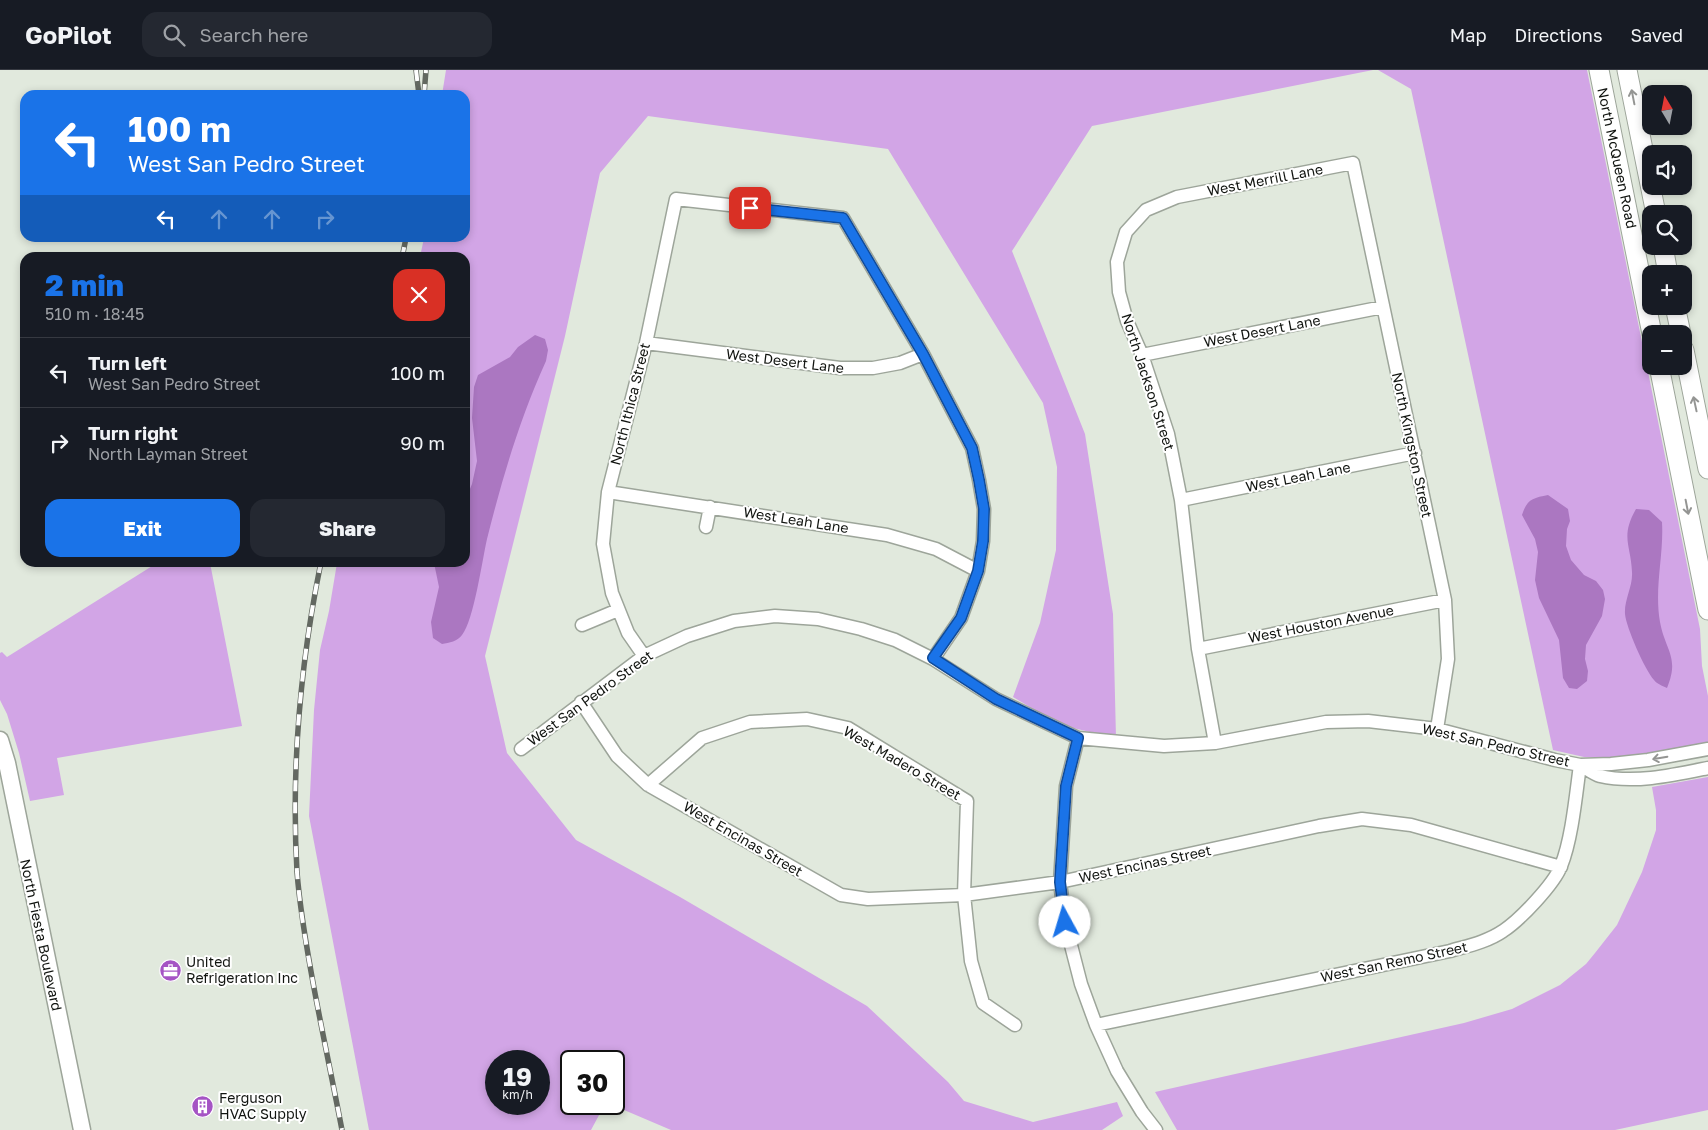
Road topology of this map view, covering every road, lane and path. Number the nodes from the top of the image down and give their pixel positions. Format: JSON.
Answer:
{"nodes":[{"id":1,"x":1599,"y":70,"type":"edge"},
{"id":2,"x":1628,"y":70,"type":"edge"},
{"id":3,"x":1353,"y":163,"type":"joint"},
{"id":4,"x":1177,"y":197,"type":"joint"},
{"id":5,"x":1654,"y":205,"type":"edge"},
{"id":6,"x":1642,"y":251,"type":"edge"},
{"id":7,"x":1636,"y":253,"type":"junction"},
{"id":8,"x":1383,"y":307,"type":"junction"},
{"id":9,"x":1650,"y":325,"type":"edge"},
{"id":10,"x":646,"y":343,"type":"junction"},
{"id":11,"x":923,"y":354,"type":"junction"},
{"id":12,"x":1142,"y":355,"type":"junction"},
{"id":13,"x":1661,"y":375,"type":"edge"},
{"id":14,"x":1689,"y":375,"type":"edge"},
{"id":15,"x":1415,"y":453,"type":"junction"},
{"id":16,"x":1708,"y":469,"type":"edge"},
{"id":17,"x":608,"y":492,"type":"junction"},
{"id":18,"x":1181,"y":500,"type":"junction"},
{"id":19,"x":710,"y":507,"type":"junction"},
{"id":20,"x":706,"y":527,"type":"dead end"},
{"id":21,"x":978,"y":571,"type":"junction"},
{"id":22,"x":1706,"y":586,"type":"edge"},
{"id":23,"x":1445,"y":600,"type":"junction"},
{"id":24,"x":618,"y":610,"type":"junction"},
{"id":25,"x":1708,"y":610,"type":"edge"},
{"id":26,"x":582,"y":625,"type":"dead end"},
{"id":27,"x":1198,"y":649,"type":"junction"},
{"id":28,"x":644,"y":656,"type":"junction"},
{"id":29,"x":933,"y":658,"type":"junction"},
{"id":30,"x":581,"y":702,"type":"junction"},
{"id":31,"x":1437,"y":729,"type":"junction"},
{"id":32,"x":1078,"y":738,"type":"junction"},
{"id":33,"x":0,"y":740,"type":"edge"},
{"id":34,"x":1215,"y":743,"type":"junction"},
{"id":35,"x":521,"y":749,"type":"dead end"},
{"id":36,"x":1708,"y":749,"type":"edge"},
{"id":37,"x":1580,"y":764,"type":"junction"},
{"id":38,"x":1708,"y":768,"type":"edge"},
{"id":39,"x":648,"y":785,"type":"junction"},
{"id":40,"x":1561,"y":867,"type":"junction"},
{"id":41,"x":1060,"y":882,"type":"junction"},
{"id":42,"x":964,"y":895,"type":"junction"},
{"id":43,"x":1015,"y":1025,"type":"dead end"},
{"id":44,"x":1096,"y":1025,"type":"junction"},
{"id":45,"x":82,"y":1130,"type":"edge"},
{"id":46,"x":1156,"y":1130,"type":"edge"}],
"edges":[{"from":1,"to":7,"type":"main road","name":"North McQueen Road"},
{"from":5,"to":2,"type":"main road","name":"North McQueen Road","one_way":true},
{"from":3,"to":4,"type":"street","name":"West Merrill Lane"},
{"from":3,"to":8,"type":"street","name":"North Kingston Street"},
{"from":4,"to":12,"type":"street","name":"North Jackson Street"},
{"from":6,"to":7,"type":"main road"},
{"from":7,"to":9,"type":"main road","name":"North McQueen Road"},
{"from":8,"to":12,"type":"street","name":"West Desert Lane"},
{"from":8,"to":15,"type":"street","name":"North Kingston Street"},
{"from":10,"to":11,"type":"street","name":"West Desert Lane"},
{"from":10,"to":11,"type":"street","name":"North Ithica Street"},
{"from":10,"to":17,"type":"street","name":"North Ithica Street"},
{"from":11,"to":21,"type":"street"},
{"from":12,"to":18,"type":"street","name":"North Jackson Street"},
{"from":13,"to":22,"type":"main road","one_way":true},
{"from":16,"to":14,"type":"main road","one_way":true},
{"from":15,"to":18,"type":"street","name":"West Leah Lane"},
{"from":15,"to":23,"type":"street","name":"North Kingston Street"},
{"from":17,"to":19,"type":"street","name":"West Leah Lane"},
{"from":17,"to":24,"type":"street","name":"North Ithica Street"},
{"from":18,"to":27,"type":"street","name":"North Jackson Street"},
{"from":19,"to":20,"type":"street"},
{"from":19,"to":21,"type":"street","name":"West Leah Lane"},
{"from":21,"to":29,"type":"street"},
{"from":22,"to":25,"type":"main road"},
{"from":23,"to":27,"type":"street","name":"West Houston Avenue"},
{"from":23,"to":31,"type":"street","name":"North Kingston Street"},
{"from":24,"to":26,"type":"street"},
{"from":24,"to":28,"type":"street","name":"North Ithica Street"},
{"from":27,"to":34,"type":"street","name":"North Jackson Street"},
{"from":28,"to":29,"type":"street","name":"West San Pedro Street"},
{"from":28,"to":30,"type":"street","name":"West San Pedro Street"},
{"from":29,"to":32,"type":"street","name":"West San Pedro Street"},
{"from":30,"to":35,"type":"street","name":"West San Pedro Street"},
{"from":30,"to":39,"type":"street","name":"West Encinas Street"},
{"from":31,"to":34,"type":"street","name":"West San Pedro Street"},
{"from":31,"to":37,"type":"street","name":"West San Pedro Street"},
{"from":32,"to":34,"type":"street","name":"West San Pedro Street"},
{"from":32,"to":41,"type":"street"},
{"from":33,"to":45,"type":"street","name":"North Fiesta Boulevard"},
{"from":36,"to":37,"type":"street","name":"West San Pedro Street","one_way":true},
{"from":37,"to":38,"type":"street","name":"West San Pedro Street"},
{"from":37,"to":40,"type":"street","name":"West San Remo Street"},
{"from":39,"to":42,"type":"street","name":"West Encinas Street"},
{"from":39,"to":42,"type":"street","name":"West Madero Street"},
{"from":40,"to":41,"type":"street","name":"West Encinas Street"},
{"from":40,"to":44,"type":"street","name":"West San Remo Street"},
{"from":41,"to":42,"type":"street","name":"West Encinas Street"},
{"from":41,"to":44,"type":"street"},
{"from":42,"to":43,"type":"street"},
{"from":44,"to":46,"type":"street"}]}
